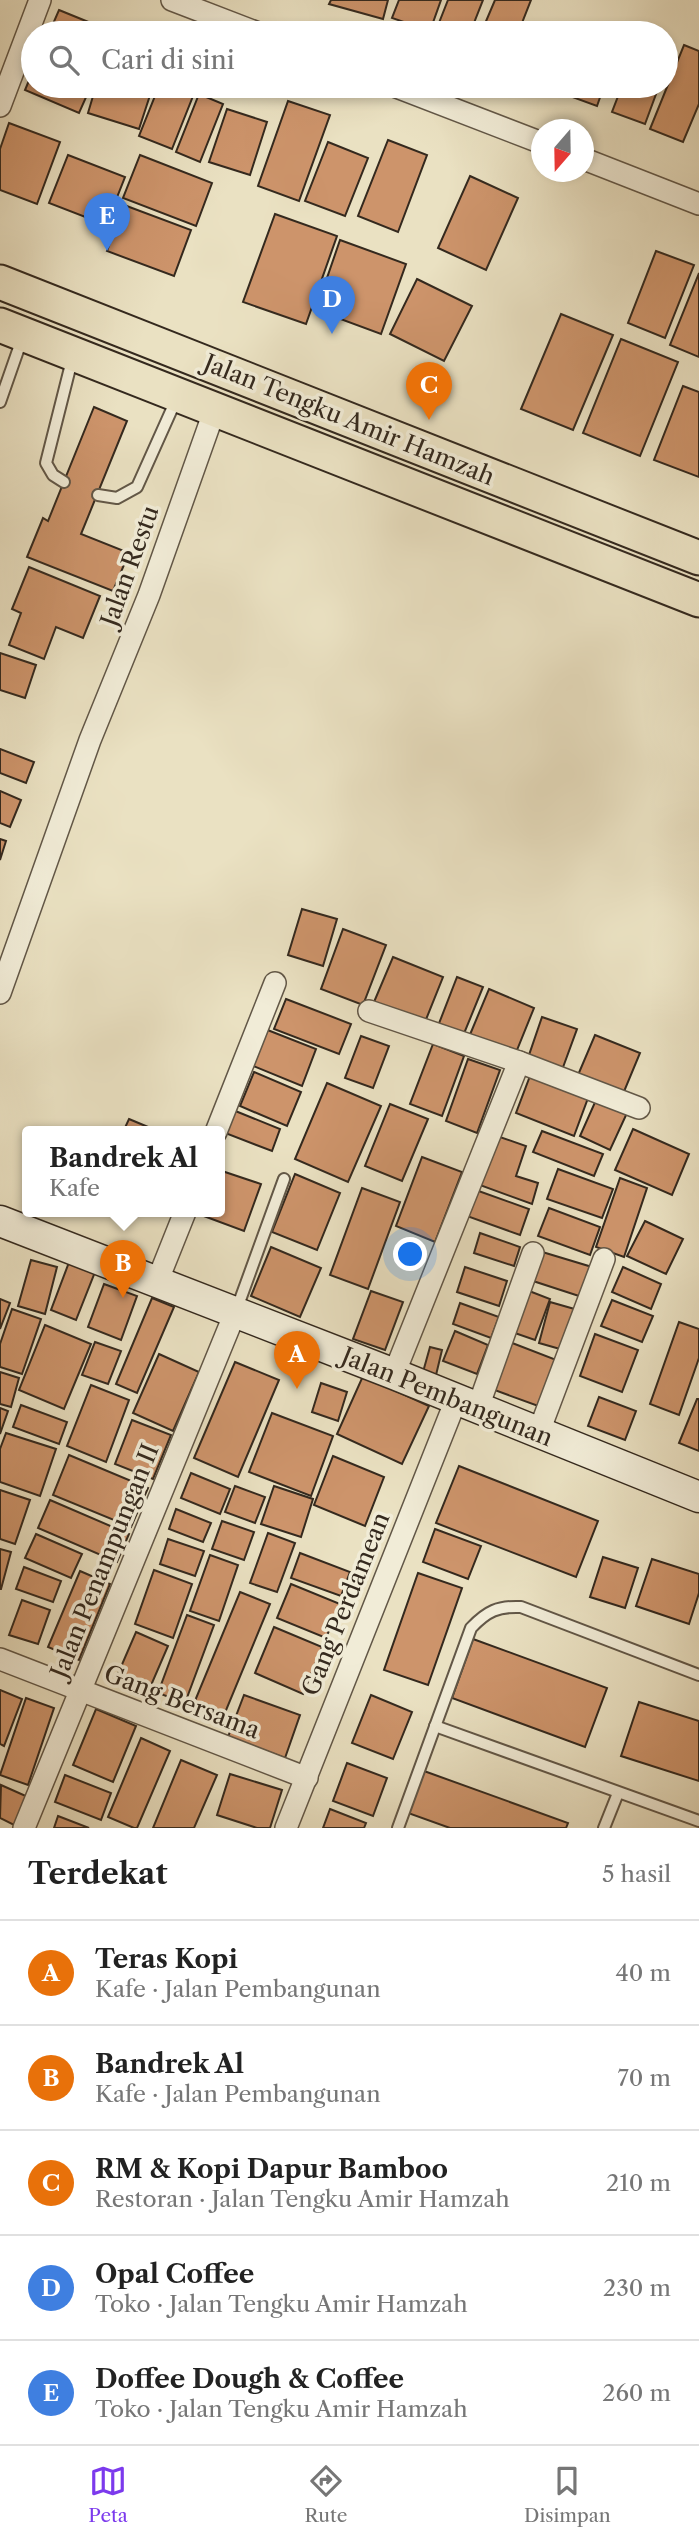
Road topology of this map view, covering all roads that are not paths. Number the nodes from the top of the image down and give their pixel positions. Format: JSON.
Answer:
{"nodes":[{"id":1,"x":40,"y":0,"type":"edge"},
{"id":2,"x":172,"y":0,"type":"edge"},
{"id":3,"x":32,"y":21,"type":"edge"},
{"id":4,"x":227,"y":21,"type":"edge"},
{"id":5,"x":21,"y":50,"type":"edge"},
{"id":6,"x":425,"y":98,"type":"edge"},
{"id":7,"x":0,"y":106,"type":"edge"},
{"id":8,"x":531,"y":139,"type":"edge"},
{"id":9,"x":594,"y":163,"type":"edge"},
{"id":10,"x":699,"y":204,"type":"edge"},
{"id":11,"x":0,"y":282,"type":"edge"},
{"id":12,"x":12,"y":330,"type":"edge"},
{"id":13,"x":74,"y":353,"type":"junction"},
{"id":14,"x":178,"y":394,"type":"junction"},
{"id":15,"x":0,"y":402,"type":"edge"},
{"id":16,"x":215,"y":409,"type":"junction"},
{"id":17,"x":413,"y":445,"type":"junction"},
{"id":18,"x":399,"y":480,"type":"junction"},
{"id":19,"x":64,"y":482,"type":"dead end"},
{"id":20,"x":98,"y":495,"type":"dead end"},
{"id":21,"x":699,"y":558,"type":"edge"},
{"id":22,"x":699,"y":600,"type":"edge"},
{"id":23,"x":275,"y":983,"type":"dead end"},
{"id":24,"x":0,"y":993,"type":"edge"},
{"id":25,"x":369,"y":1011,"type":"dead end"},
{"id":26,"x":519,"y":1062,"type":"junction"},
{"id":27,"x":639,"y":1108,"type":"dead end"},
{"id":28,"x":218,"y":1126,"type":"edge"},
{"id":29,"x":284,"y":1179,"type":"dead end"},
{"id":30,"x":182,"y":1217,"type":"edge"},
{"id":31,"x":0,"y":1221,"type":"edge"},
{"id":32,"x":533,"y":1253,"type":"dead end"},
{"id":33,"x":604,"y":1259,"type":"dead end"},
{"id":34,"x":157,"y":1282,"type":"junction"},
{"id":35,"x":234,"y":1313,"type":"junction"},
{"id":36,"x":394,"y":1374,"type":"junction"},
{"id":37,"x":467,"y":1405,"type":"junction"},
{"id":38,"x":538,"y":1434,"type":"junction"},
{"id":39,"x":699,"y":1497,"type":"edge"},
{"id":40,"x":0,"y":1659,"type":"edge"},
{"id":41,"x":699,"y":1675,"type":"edge"},
{"id":42,"x":80,"y":1691,"type":"junction"},
{"id":43,"x":435,"y":1726,"type":"junction"},
{"id":44,"x":307,"y":1778,"type":"junction"},
{"id":45,"x":618,"y":1793,"type":"junction"},
{"id":46,"x":699,"y":1821,"type":"edge"},
{"id":47,"x":24,"y":1828,"type":"edge"},
{"id":48,"x":286,"y":1828,"type":"edge"},
{"id":49,"x":397,"y":1828,"type":"edge"},
{"id":50,"x":604,"y":1828,"type":"edge"}],
"edges":[{"from":1,"to":3,"type":"street"},
{"from":2,"to":4,"type":"street"},
{"from":5,"to":7,"type":"street"},
{"from":6,"to":8,"type":"street"},
{"from":9,"to":10,"type":"street"},
{"from":11,"to":17,"type":"main road","name":"Jalan Tengku Amir Hamzah"},
{"from":12,"to":13,"type":"main road","name":"Jalan Tengku Amir Hamzah"},
{"from":12,"to":15,"type":"lane"},
{"from":13,"to":14,"type":"main road","name":"Jalan Tengku Amir Hamzah"},
{"from":13,"to":19,"type":"lane"},
{"from":14,"to":16,"type":"main road","name":"Jalan Tengku Amir Hamzah"},
{"from":14,"to":20,"type":"lane"},
{"from":16,"to":18,"type":"main road","name":"Jalan Tengku Amir Hamzah"},
{"from":16,"to":24,"type":"street","name":"Jalan Restu"},
{"from":17,"to":18,"type":"main road"},
{"from":17,"to":21,"type":"main road","name":"Jalan Tengku Amir Hamzah"},
{"from":18,"to":22,"type":"main road","name":"Jalan Tengku Amir Hamzah"},
{"from":23,"to":28,"type":"street"},
{"from":25,"to":26,"type":"street"},
{"from":26,"to":27,"type":"street"},
{"from":26,"to":36,"type":"street"},
{"from":29,"to":35,"type":"lane"},
{"from":30,"to":34,"type":"street"},
{"from":31,"to":34,"type":"street","name":"Jalan Pembangunan"},
{"from":32,"to":37,"type":"street","name":"Gang Perdamean"},
{"from":33,"to":38,"type":"street"},
{"from":34,"to":35,"type":"street","name":"Jalan Pembangunan"},
{"from":35,"to":36,"type":"street","name":"Jalan Pembangunan"},
{"from":35,"to":42,"type":"street","name":"Jalan Penampungan II"},
{"from":36,"to":37,"type":"street","name":"Jalan Pembangunan"},
{"from":37,"to":38,"type":"street","name":"Jalan Pembangunan"},
{"from":37,"to":44,"type":"street","name":"Gang Perdamean"},
{"from":38,"to":39,"type":"street","name":"Jalan Pembangunan"},
{"from":40,"to":42,"type":"street","name":"Gang Bersama"},
{"from":41,"to":43,"type":"lane"},
{"from":42,"to":44,"type":"street","name":"Gang Bersama"},
{"from":42,"to":47,"type":"street","name":"Jalan Penampungan II"},
{"from":43,"to":45,"type":"lane"},
{"from":43,"to":49,"type":"lane"},
{"from":44,"to":48,"type":"street","name":"Gang Perdamean"},
{"from":45,"to":46,"type":"lane"},
{"from":45,"to":50,"type":"lane"}]}
